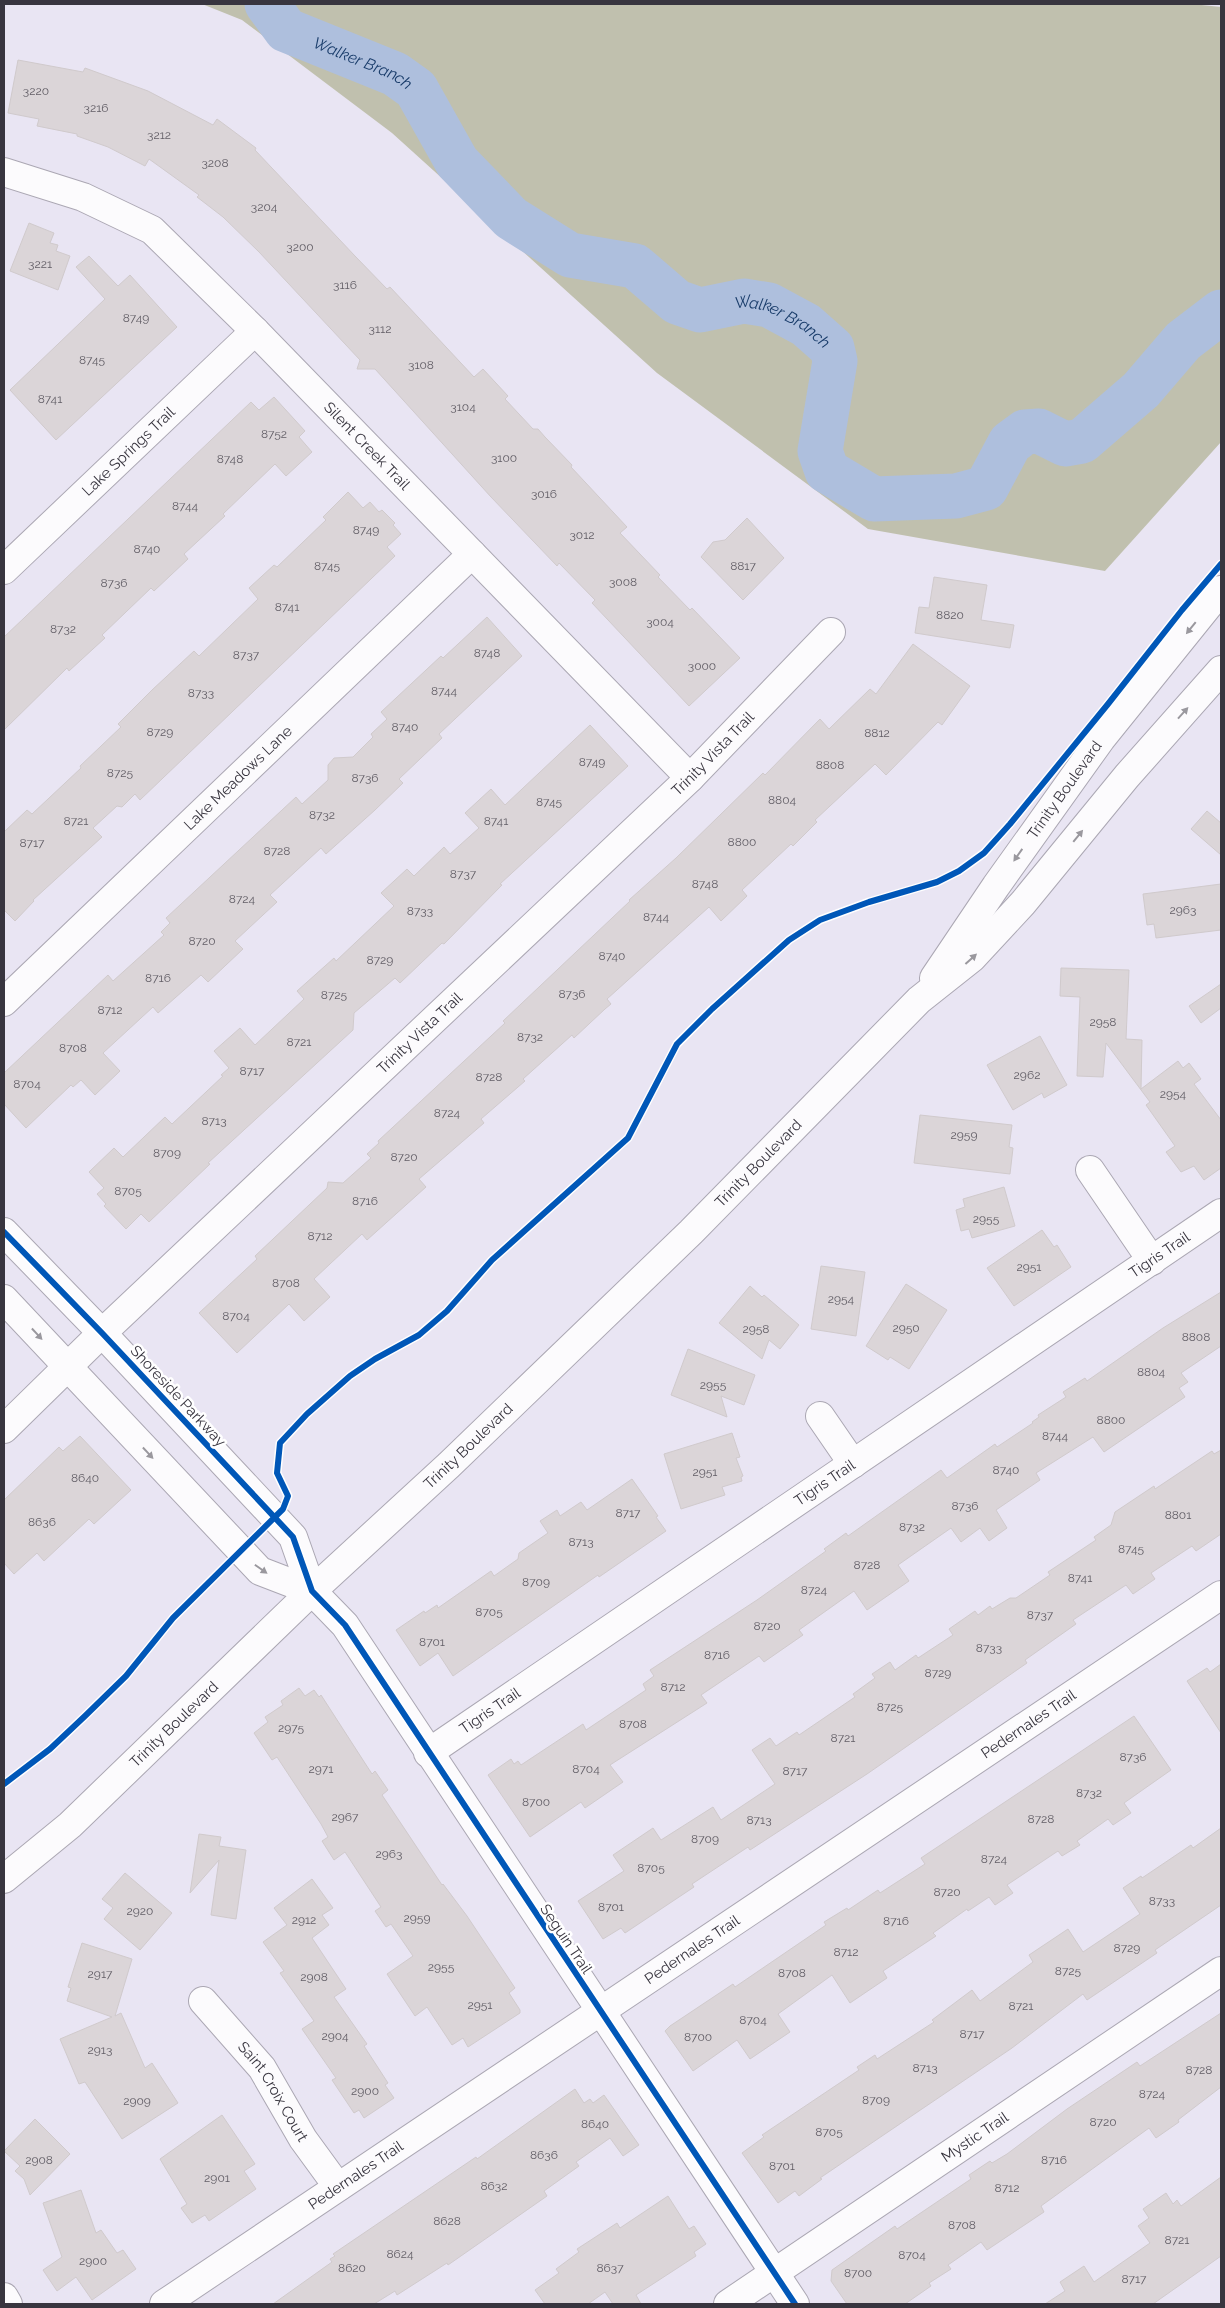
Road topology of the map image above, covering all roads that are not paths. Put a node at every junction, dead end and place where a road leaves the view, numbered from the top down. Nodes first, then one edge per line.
1 (4, 172) edge
2 (255, 331) junction
3 (472, 554) junction
4 (4, 570) edge
5 (1221, 590) edge
6 (831, 632) dead end
7 (1221, 670) edge
8 (690, 778) junction
9 (919, 1000) junction
10 (4, 1002) edge
11 (1090, 1170) dead end
12 (1221, 1213) edge
13 (4, 1232) edge
14 (1152, 1261) junction
15 (4, 1298) edge
16 (102, 1333) junction
17 (67, 1366) junction
18 (820, 1416) dead end
19 (4, 1429) edge
20 (853, 1464) junction
21 (312, 1591) junction
22 (1221, 1595) edge
23 (428, 1753) junction
24 (4, 1879) edge
25 (1221, 1971) edge
26 (203, 2001) dead end
27 (600, 2012) junction
28 (338, 2186) junction
29 (774, 2273) junction
30 (4, 2298) edge
31 (8, 2304) edge
32 (164, 2304) edge
33 (728, 2304) edge
34 (795, 2304) edge

1 - 2 street, Silent Creek Trail
2 - 3 street, Silent Creek Trail
2 - 4 street, Lake Springs Trail
3 - 8 street, Silent Creek Trail
3 - 10 street, Lake Meadows Lane
5 -> 9 street, Trinity Boulevard
6 - 8 street, Trinity Vista Trail
9 -> 7 street, Trinity Boulevard
8 - 16 street, Trinity Vista Trail
9 - 21 street, Trinity Boulevard
11 - 14 street
12 - 14 street, Tigris Trail
13 - 16 street, Shoreside Parkway
14 - 20 street, Tigris Trail
15 -> 17 street
16 - 17 street, Trinity Vista Trail
16 - 21 street, Shoreside Parkway
17 - 19 street, Trinity Vista Trail
17 -> 21 street
18 - 20 street
20 - 23 street, Tigris Trail
21 - 23 street, Seguin Trail
21 - 24 street, Trinity Boulevard
22 - 27 street, Pedernales Trail
23 - 27 street, Seguin Trail
25 - 29 street, Mystic Trail
26 - 28 street, Saint Croix Court
27 - 28 street, Pedernales Trail
27 - 29 street, Seguin Trail
28 - 32 street, Pedernales Trail
29 - 33 street, Mystic Trail
29 - 34 street, Seguin Trail
30 - 31 street

